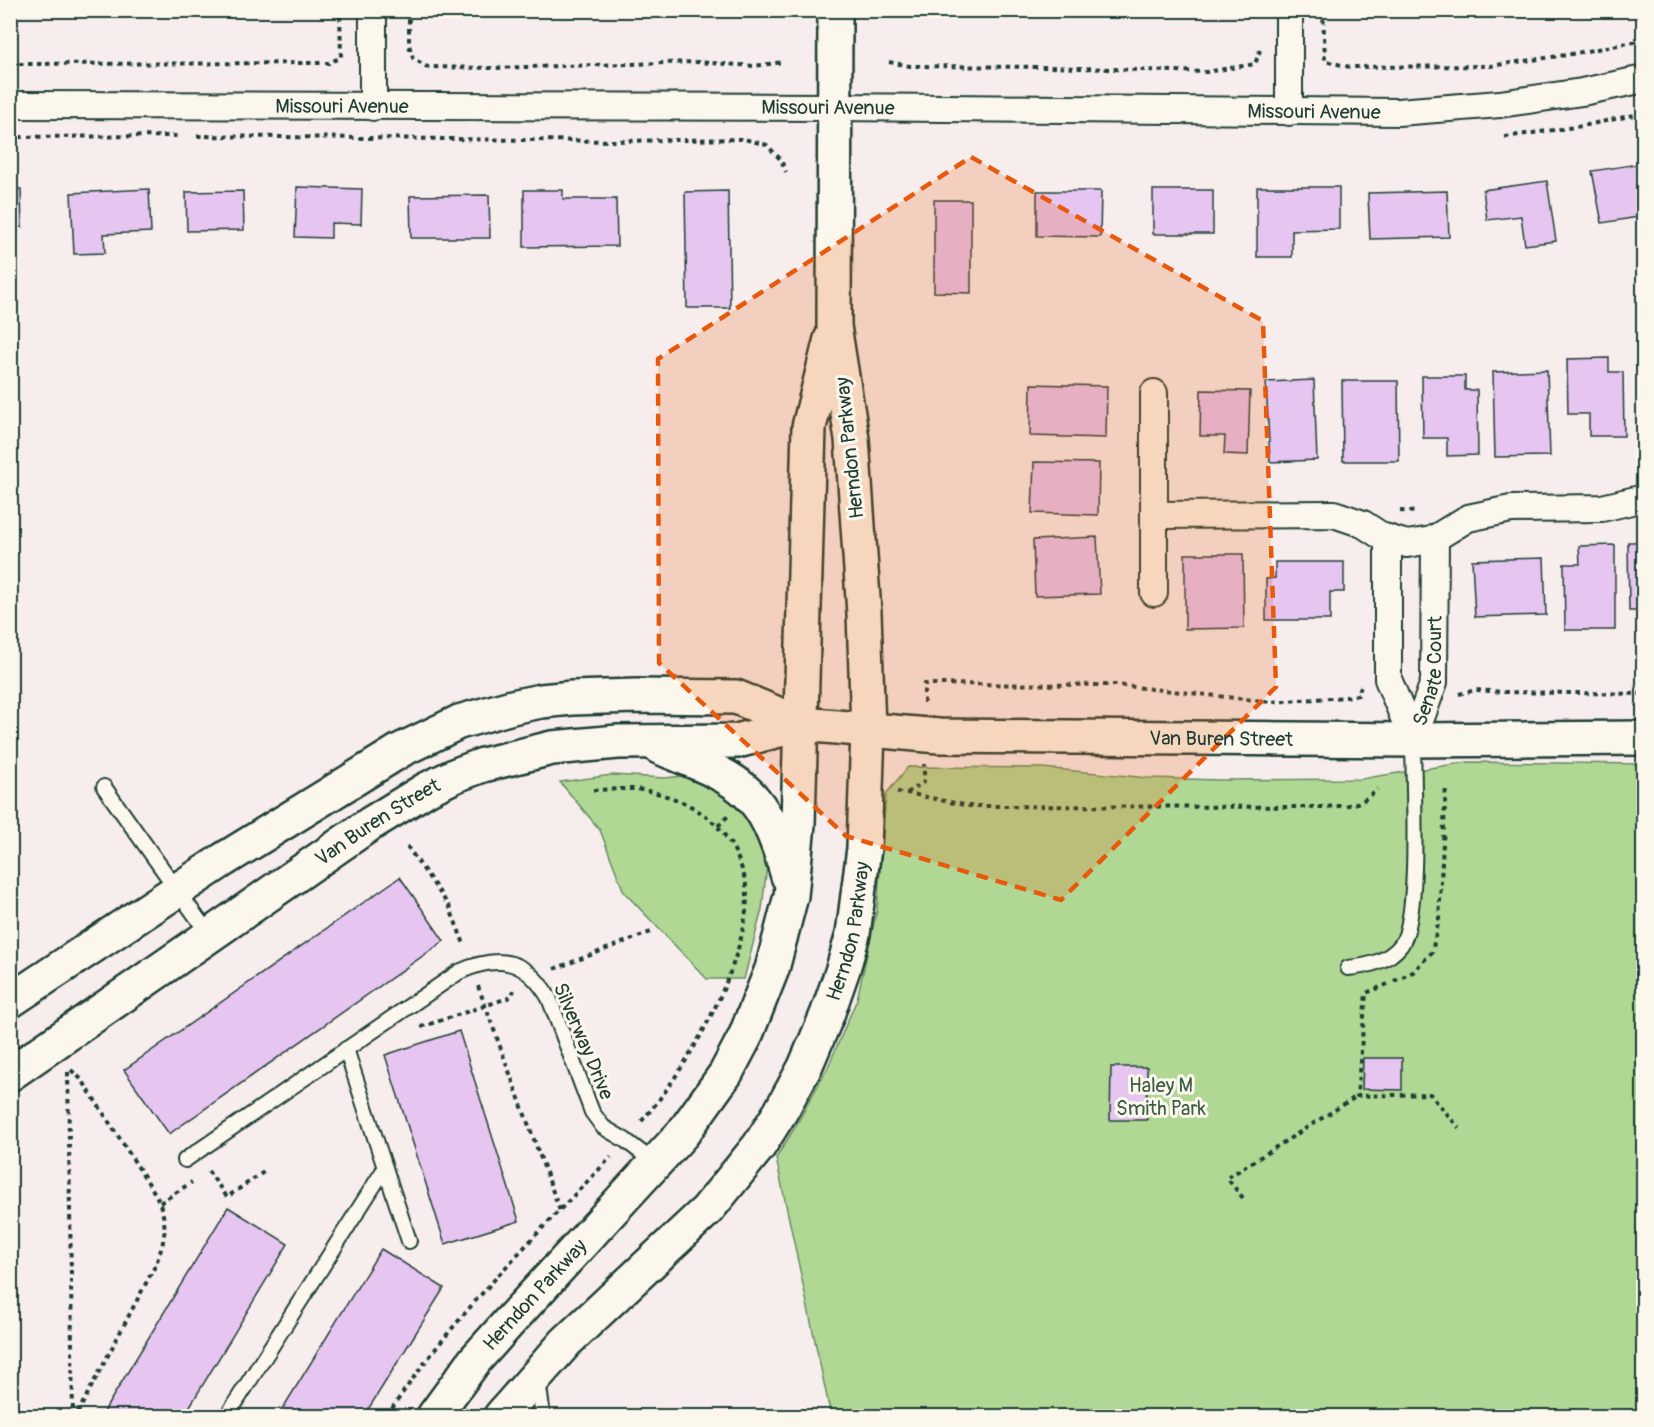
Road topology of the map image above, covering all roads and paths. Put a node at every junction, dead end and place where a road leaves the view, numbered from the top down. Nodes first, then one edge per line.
1 (339, 10) edge
2 (373, 10) edge
3 (409, 10) edge
4 (835, 10) edge
5 (1289, 10) edge
6 (1323, 10) edge
7 (1644, 40) edge
8 (1262, 44) dead end
9 (783, 62) dead end
10 (889, 62) dead end
11 (10, 64) edge
12 (1644, 79) edge
13 (10, 105) edge
14 (372, 107) junction
15 (835, 107) junction
16 (1289, 112) junction
17 (1644, 113) edge
18 (10, 137) edge
19 (1504, 137) dead end
20 (786, 172) dead end
21 (834, 326) junction
22 (1154, 393) dead end
23 (1644, 498) edge
24 (1393, 510) dead end
25 (1418, 512) dead end
26 (1154, 516) junction
27 (1388, 538) junction
28 (1435, 538) junction
29 (1154, 593) dead end
30 (1364, 676) dead end
31 (924, 684) dead end
32 (1456, 687) dead end
33 (1644, 694) edge
34 (802, 724) junction
35 (868, 730) junction
36 (1644, 738) edge
37 (1413, 740) junction
38 (643, 741) junction
39 (924, 782) dead end
40 (1446, 786) dead end
41 (104, 787) dead end
42 (1377, 789) dead end
43 (593, 790) dead end
44 (407, 846) dead end
45 (792, 887) junction
46 (177, 891) junction
47 (651, 932) dead end
48 (210, 936) junction
49 (464, 944) dead end
50 (1348, 968) dead end
51 (550, 970) dead end
52 (478, 985) dead end
53 (516, 986) dead end
54 (10, 1000) edge
55 (486, 1006) junction
56 (417, 1028) dead end
57 (346, 1048) junction
58 (10, 1074) edge
59 (1357, 1096) junction
60 (639, 1124) dead end
61 (1459, 1128) dead end
62 (614, 1153) dead end
63 (190, 1157) joint
64 (657, 1164) junction
65 (385, 1168) junction
66 (208, 1171) junction
67 (265, 1172) dead end
68 (1243, 1198) dead end
69 (160, 1203) junction
70 (560, 1210) junction
71 (409, 1241) dead end
72 (537, 1374) junction
73 (75, 1416) edge
74 (227, 1416) edge
75 (387, 1416) edge
76 (434, 1416) edge
77 (501, 1416) edge
78 (543, 1416) edge

1 - 11 path
2 - 14 street
3 - 9 path
4 - 15 main road, Herndon Parkway
5 - 16 street
6 - 7 path
8 - 10 path
12 - 16 street, Missouri Avenue
13 - 14 street, Missouri Avenue
14 - 15 street, Missouri Avenue
15 - 16 street, Missouri Avenue
15 - 21 main road, Herndon Parkway
17 - 19 path
18 - 20 path
21 - 34 main road, Herndon Parkway
21 - 35 main road, Herndon Parkway
22 - 26 street
23 - 28 street
24 - 25 path
26 - 27 street
26 - 29 street
27 - 28 street
27 - 37 street, Senate Court
28 - 37 street, Senate Court
30 - 31 path
32 - 33 path
34 - 35 main road, Van Buren Street
34 - 38 main road, Van Buren Street
34 - 45 main road, Herndon Parkway
34 - 46 main road, Van Buren Street
35 - 37 main road, Van Buren Street
35 - 72 main road, Herndon Parkway
36 - 37 main road, Van Buren Street
37 - 50 lane
38 - 45 main road
38 - 48 main road, Van Buren Street
39 - 42 path
40 - 59 path
41 - 46 lane
43 - 60 path
44 - 49 path
45 - 64 main road, Herndon Parkway
46 - 48 lane
46 - 54 main road, Van Buren Street
47 - 51 path
48 - 58 main road, Van Buren Street
52 - 55 path
53 - 55 path
55 - 56 path
55 - 70 path
57 - 63 lane, Silverway Drive
57 - 64 lane, Silverway Drive
57 - 65 lane
59 - 61 path
59 - 68 path
62 - 70 path
63 - 66 path
64 - 76 main road, Herndon Parkway
65 - 71 lane
65 - 74 lane
66 - 67 path
66 - 69 path
69 - 73 path
69 - 73 path
70 - 75 path
72 - 77 main road, Herndon Parkway
72 - 78 lane

